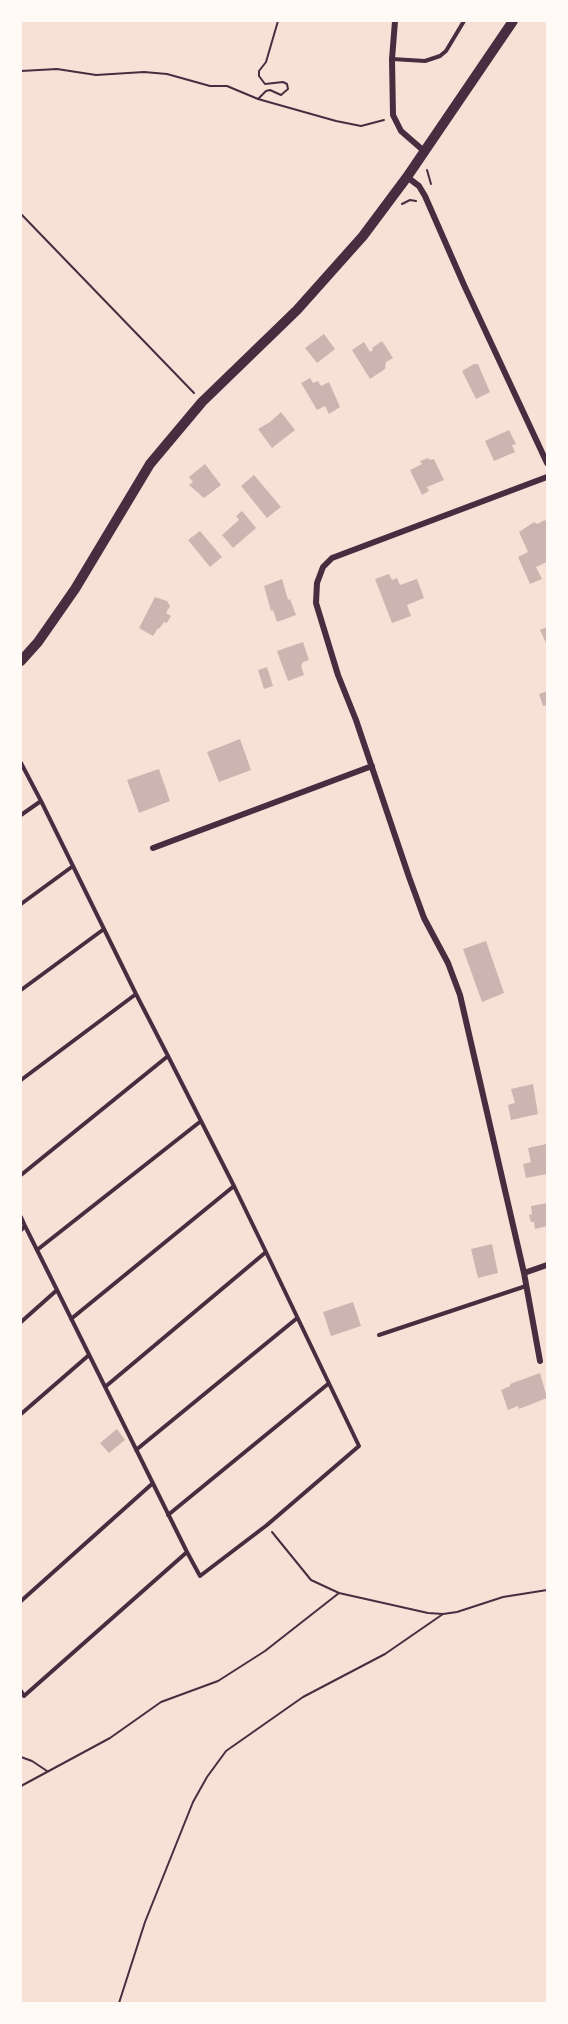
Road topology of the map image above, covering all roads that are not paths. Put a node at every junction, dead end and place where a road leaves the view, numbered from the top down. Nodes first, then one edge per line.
1 (395, 21) edge
2 (464, 21) edge
3 (513, 21) edge
4 (393, 59) junction
5 (424, 151) junction
6 (407, 177) junction
7 (547, 463) edge
8 (547, 477) edge
9 (21, 661) edge
10 (21, 763) edge
11 (372, 766) junction
12 (41, 801) junction
13 (21, 815) edge
14 (153, 848) dead end
15 (73, 866) junction
16 (21, 904) edge
17 (104, 929) junction
18 (21, 990) edge
19 (136, 994) junction
20 (168, 1056) junction
21 (21, 1080) edge
22 (201, 1121) junction
23 (21, 1175) edge
24 (234, 1186) junction
25 (21, 1217) edge
26 (26, 1226) junction
27 (21, 1230) edge
28 (37, 1250) junction
29 (266, 1252) junction
30 (547, 1265) edge
31 (524, 1273) junction
32 (527, 1286) junction
33 (57, 1290) junction
34 (296, 1318) junction
35 (71, 1319) junction
36 (21, 1322) edge
37 (379, 1335) dead end
38 (89, 1355) junction
39 (540, 1361) dead end
40 (328, 1384) junction
41 (105, 1387) junction
42 (21, 1414) edge
43 (136, 1450) junction
44 (153, 1483) junction
45 (168, 1515) junction
46 (187, 1552) junction
47 (21, 1601) edge
48 (21, 1690) edge

1 - 4 street
2 - 4 lane
3 - 5 street
4 - 5 street
5 - 6 street
6 - 7 street
6 - 9 street
8 - 11 street
10 - 12 lane
11 - 14 street
11 - 31 street
12 - 13 lane
12 - 15 lane
15 - 16 lane
15 - 17 lane
17 - 18 lane
17 - 19 lane
19 - 20 lane
19 - 21 lane
20 - 22 lane
20 - 23 lane
22 - 24 lane
22 - 28 lane
24 - 29 lane
24 - 35 lane
25 - 26 lane
26 - 27 lane
26 - 28 lane
28 - 33 lane
29 - 34 lane
29 - 41 lane
30 - 31 street
31 - 32 street
32 - 37 lane
32 - 39 street
33 - 35 lane
33 - 36 lane
34 - 40 lane
34 - 43 lane
35 - 38 lane
38 - 41 lane
38 - 42 lane
40 - 45 lane
40 - 46 lane
41 - 43 lane
43 - 44 lane
44 - 45 lane
44 - 47 lane
45 - 46 lane
46 - 48 lane

